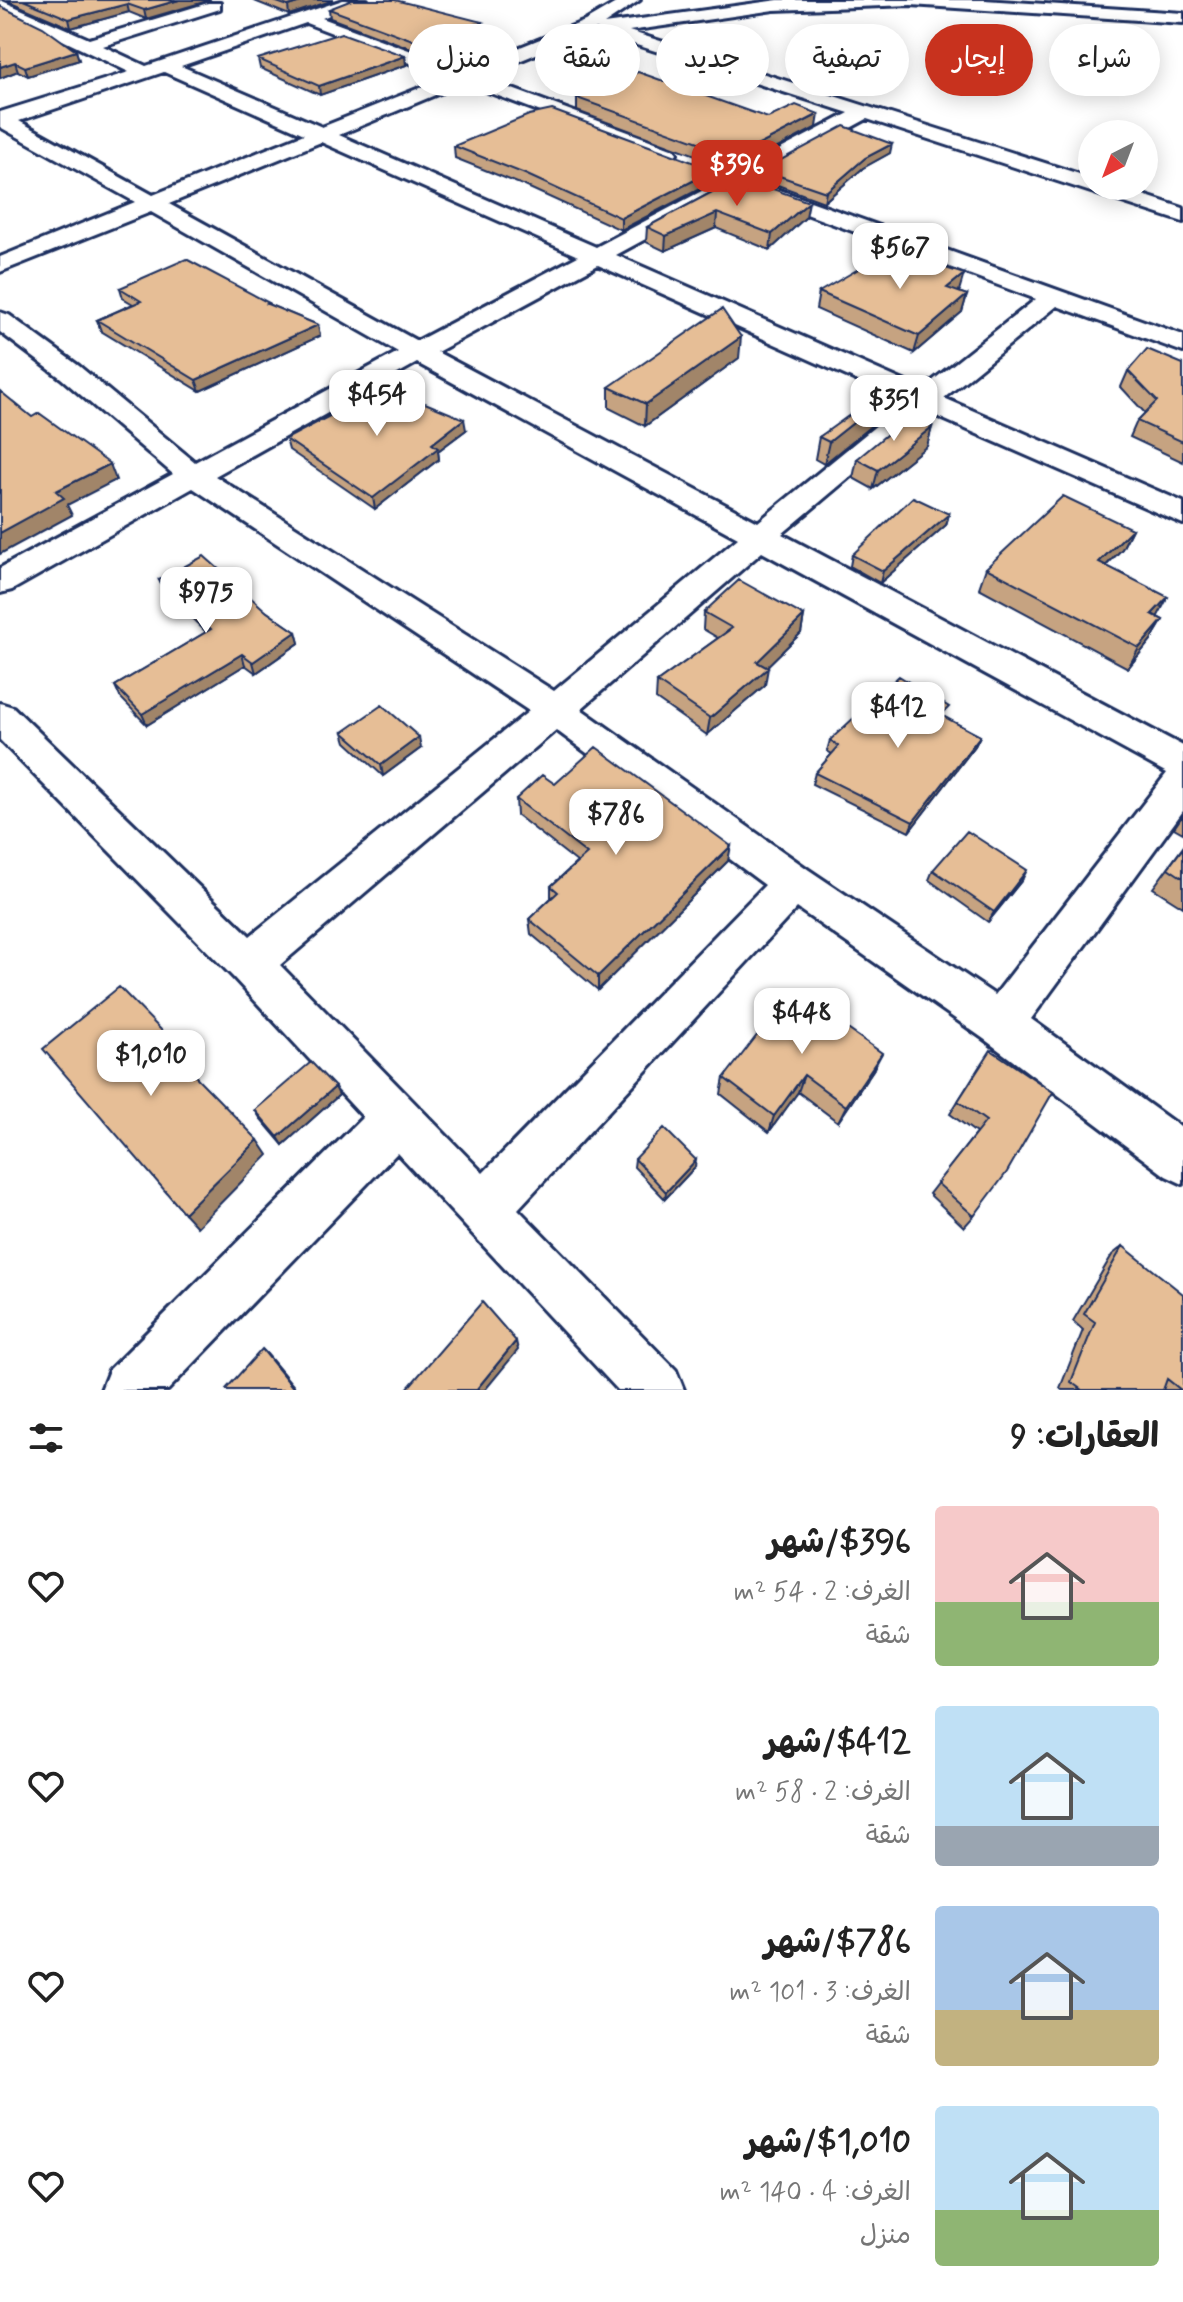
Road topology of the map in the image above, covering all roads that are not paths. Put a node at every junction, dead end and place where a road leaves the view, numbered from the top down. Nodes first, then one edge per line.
1 (359, 0) edge
2 (632, 0) edge
3 (0, 4) edge
4 (213, 5) edge
5 (1183, 18) edge
6 (309, 19) junction
7 (251, 20) dead end
8 (602, 24) edge
9 (622, 24) edge
10 (275, 30) junction
11 (640, 40) edge
12 (88, 45) junction
13 (408, 55) edge
14 (156, 69) junction
15 (415, 96) edge
16 (516, 96) edge
17 (866, 112) junction
18 (1, 119) edge
19 (319, 135) junction
20 (680, 159) edge
21 (709, 170) edge
22 (737, 181) junction
23 (1078, 181) edge
24 (1137, 200) edge
25 (152, 204) junction
26 (1183, 215) edge
27 (598, 258) junction
28 (0, 265) edge
29 (1055, 296) junction
30 (0, 320) edge
31 (1183, 344) edge
32 (417, 352) junction
33 (923, 399) junction
34 (193, 475) junction
35 (1183, 514) edge
36 (758, 536) junction
37 (0, 582) edge
38 (555, 710) junction
39 (0, 717) edge
40 (1183, 764) edge
41 (1183, 781) edge
42 (794, 883) junction
43 (249, 964) junction
44 (1000, 1024) junction
45 (397, 1118) junction
46 (1183, 1159) edge
47 (483, 1209) junction
48 (129, 1390) edge
49 (656, 1390) edge

1 - 6 street
2 - 8 street
3 - 12 street
4 - 12 street
5 - 9 street
6 - 10 street
6 - 13 street
7 - 10 street
10 - 14 street
11 - 17 street
12 - 14 street
14 - 18 street
14 - 19 street
15 - 19 street
16 - 20 street
17 - 22 street
17 - 23 street
18 - 25 street
19 - 25 street
19 - 27 street
21 - 22 street
22 - 27 street
22 - 29 street
24 - 26 street
25 - 28 street
25 - 32 street
27 - 32 street
27 - 33 street
29 - 31 street
29 - 33 street
30 - 34 street
32 - 34 street
32 - 36 street
33 - 35 street
33 - 36 street
34 - 37 street
34 - 38 street
36 - 38 street
36 - 40 street
38 - 42 street
38 - 43 street
39 - 43 street
41 - 44 street
42 - 44 street
42 - 47 street
43 - 45 street
44 - 46 street
45 - 47 street
45 - 48 street
47 - 49 street

